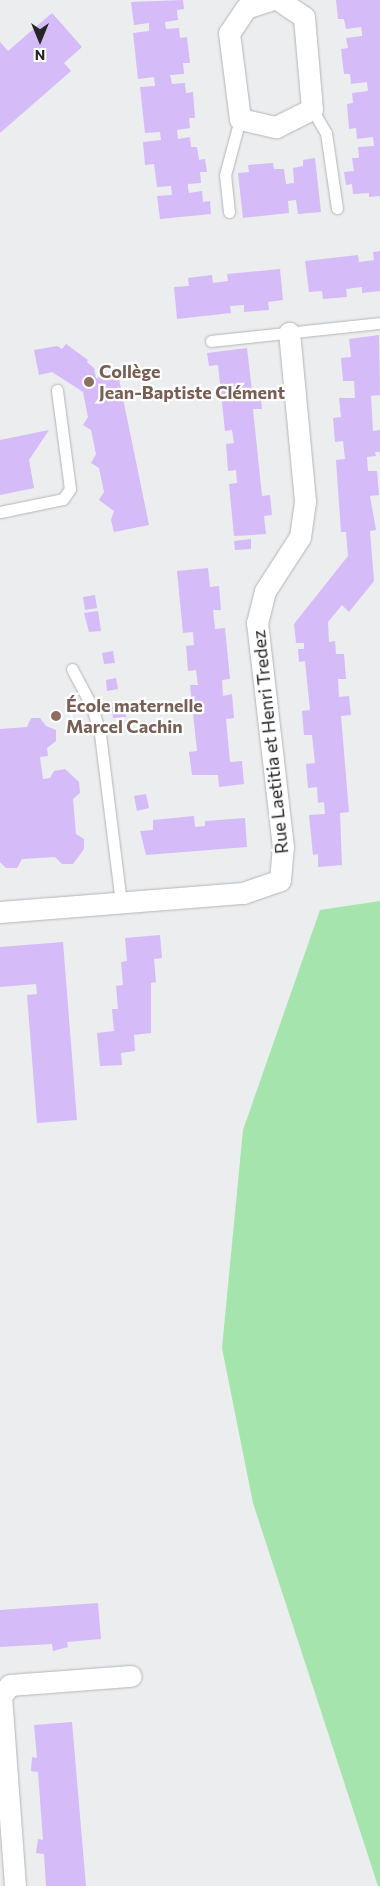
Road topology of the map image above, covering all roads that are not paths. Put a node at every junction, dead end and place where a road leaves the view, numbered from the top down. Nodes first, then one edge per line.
1 (270, 0) edge
2 (279, 0) edge
3 (312, 109) junction
4 (240, 119) junction
5 (337, 208) dead end
6 (229, 212) dead end
7 (380, 323) edge
8 (289, 333) junction
9 (211, 341) dead end
10 (57, 390) dead end
11 (0, 512) edge
12 (72, 669) dead end
13 (121, 903) junction
14 (0, 912) edge
15 (132, 1676) dead end
16 (15, 1886) edge

1 - 4 street
2 - 3 street
3 - 4 street
3 - 5 lane
4 - 6 lane
7 - 8 lane
8 - 9 lane
8 - 13 street, Rue Laetitia et Henri Tredez
10 - 11 lane
12 - 13 lane
13 - 14 street, Rue Laetitia et Henri Tredez
15 - 16 street

